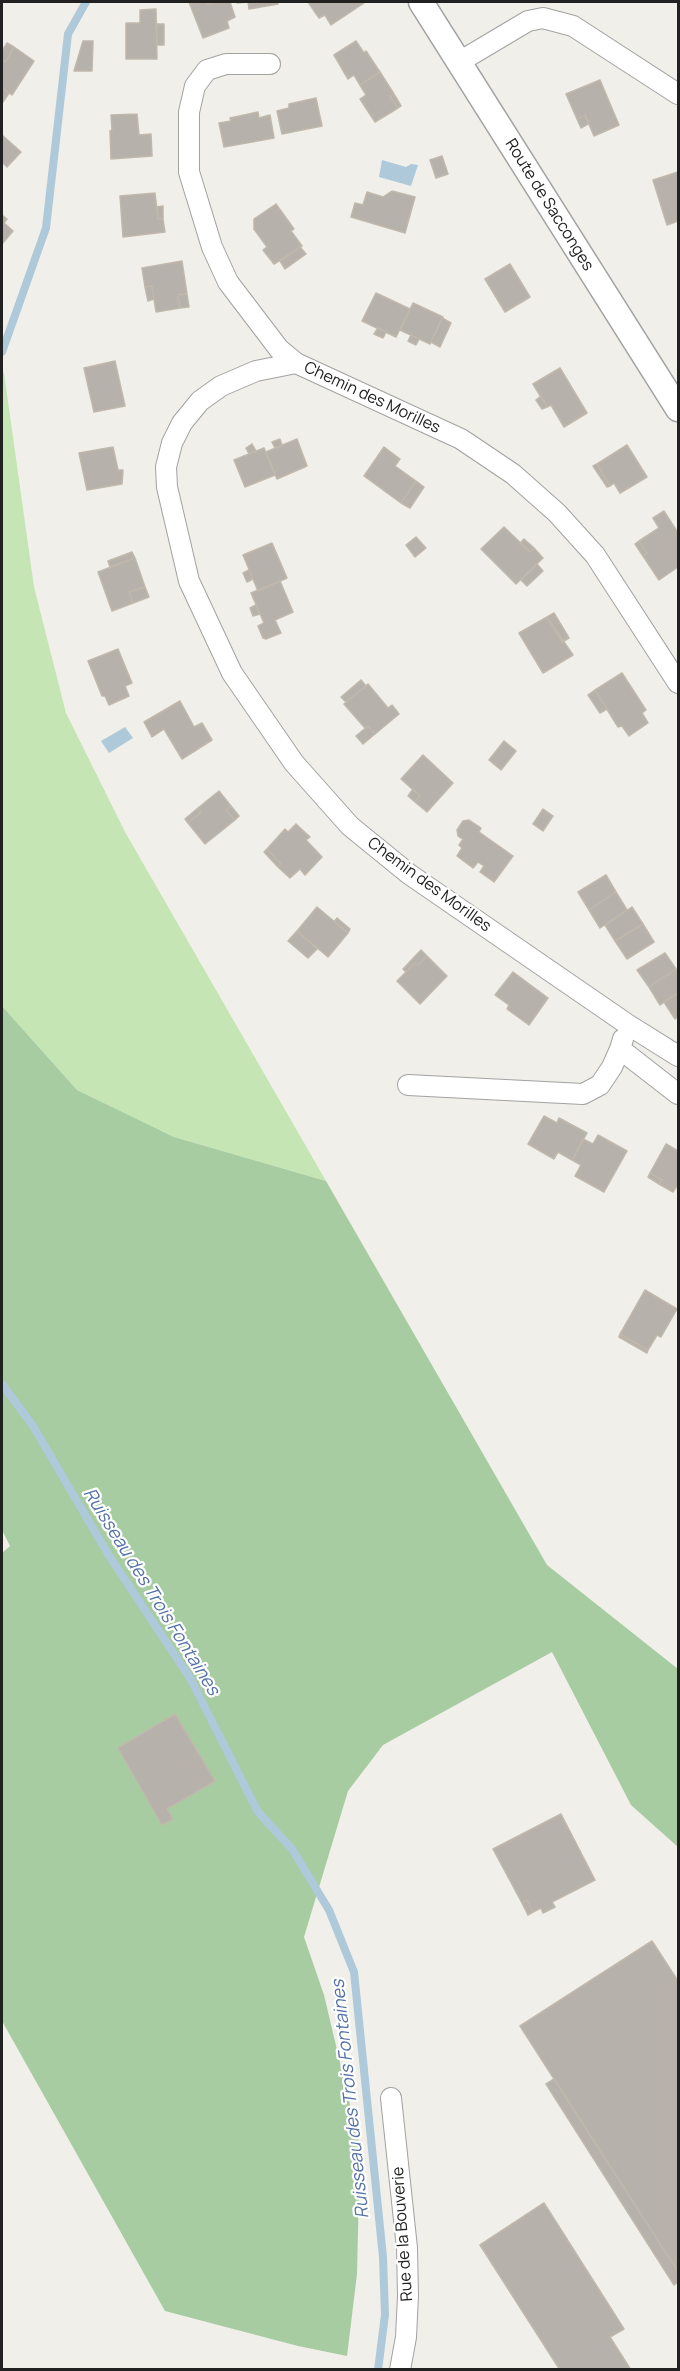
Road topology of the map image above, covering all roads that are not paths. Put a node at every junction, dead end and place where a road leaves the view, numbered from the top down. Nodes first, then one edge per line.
1 (421, 2) edge
2 (459, 62) junction
3 (270, 64) dead end
4 (678, 94) edge
5 (296, 363) junction
6 (678, 409) edge
7 (678, 683) edge
8 (627, 1024) junction
9 (620, 1049) junction
10 (678, 1056) edge
11 (408, 1085) dead end
12 (678, 1094) edge
13 (391, 2098) dead end
14 (400, 2370) edge

1 - 2 street, Route de Sacconges
2 - 4 street
2 - 6 street, Route de Sacconges
3 - 5 street
5 - 7 street, Chemin des Morilles
5 - 8 street, Chemin des Morilles
8 - 9 street
8 - 10 street, Chemin des Morilles
9 - 11 street
9 - 12 street
13 - 14 street, Rue de la Bouverie

